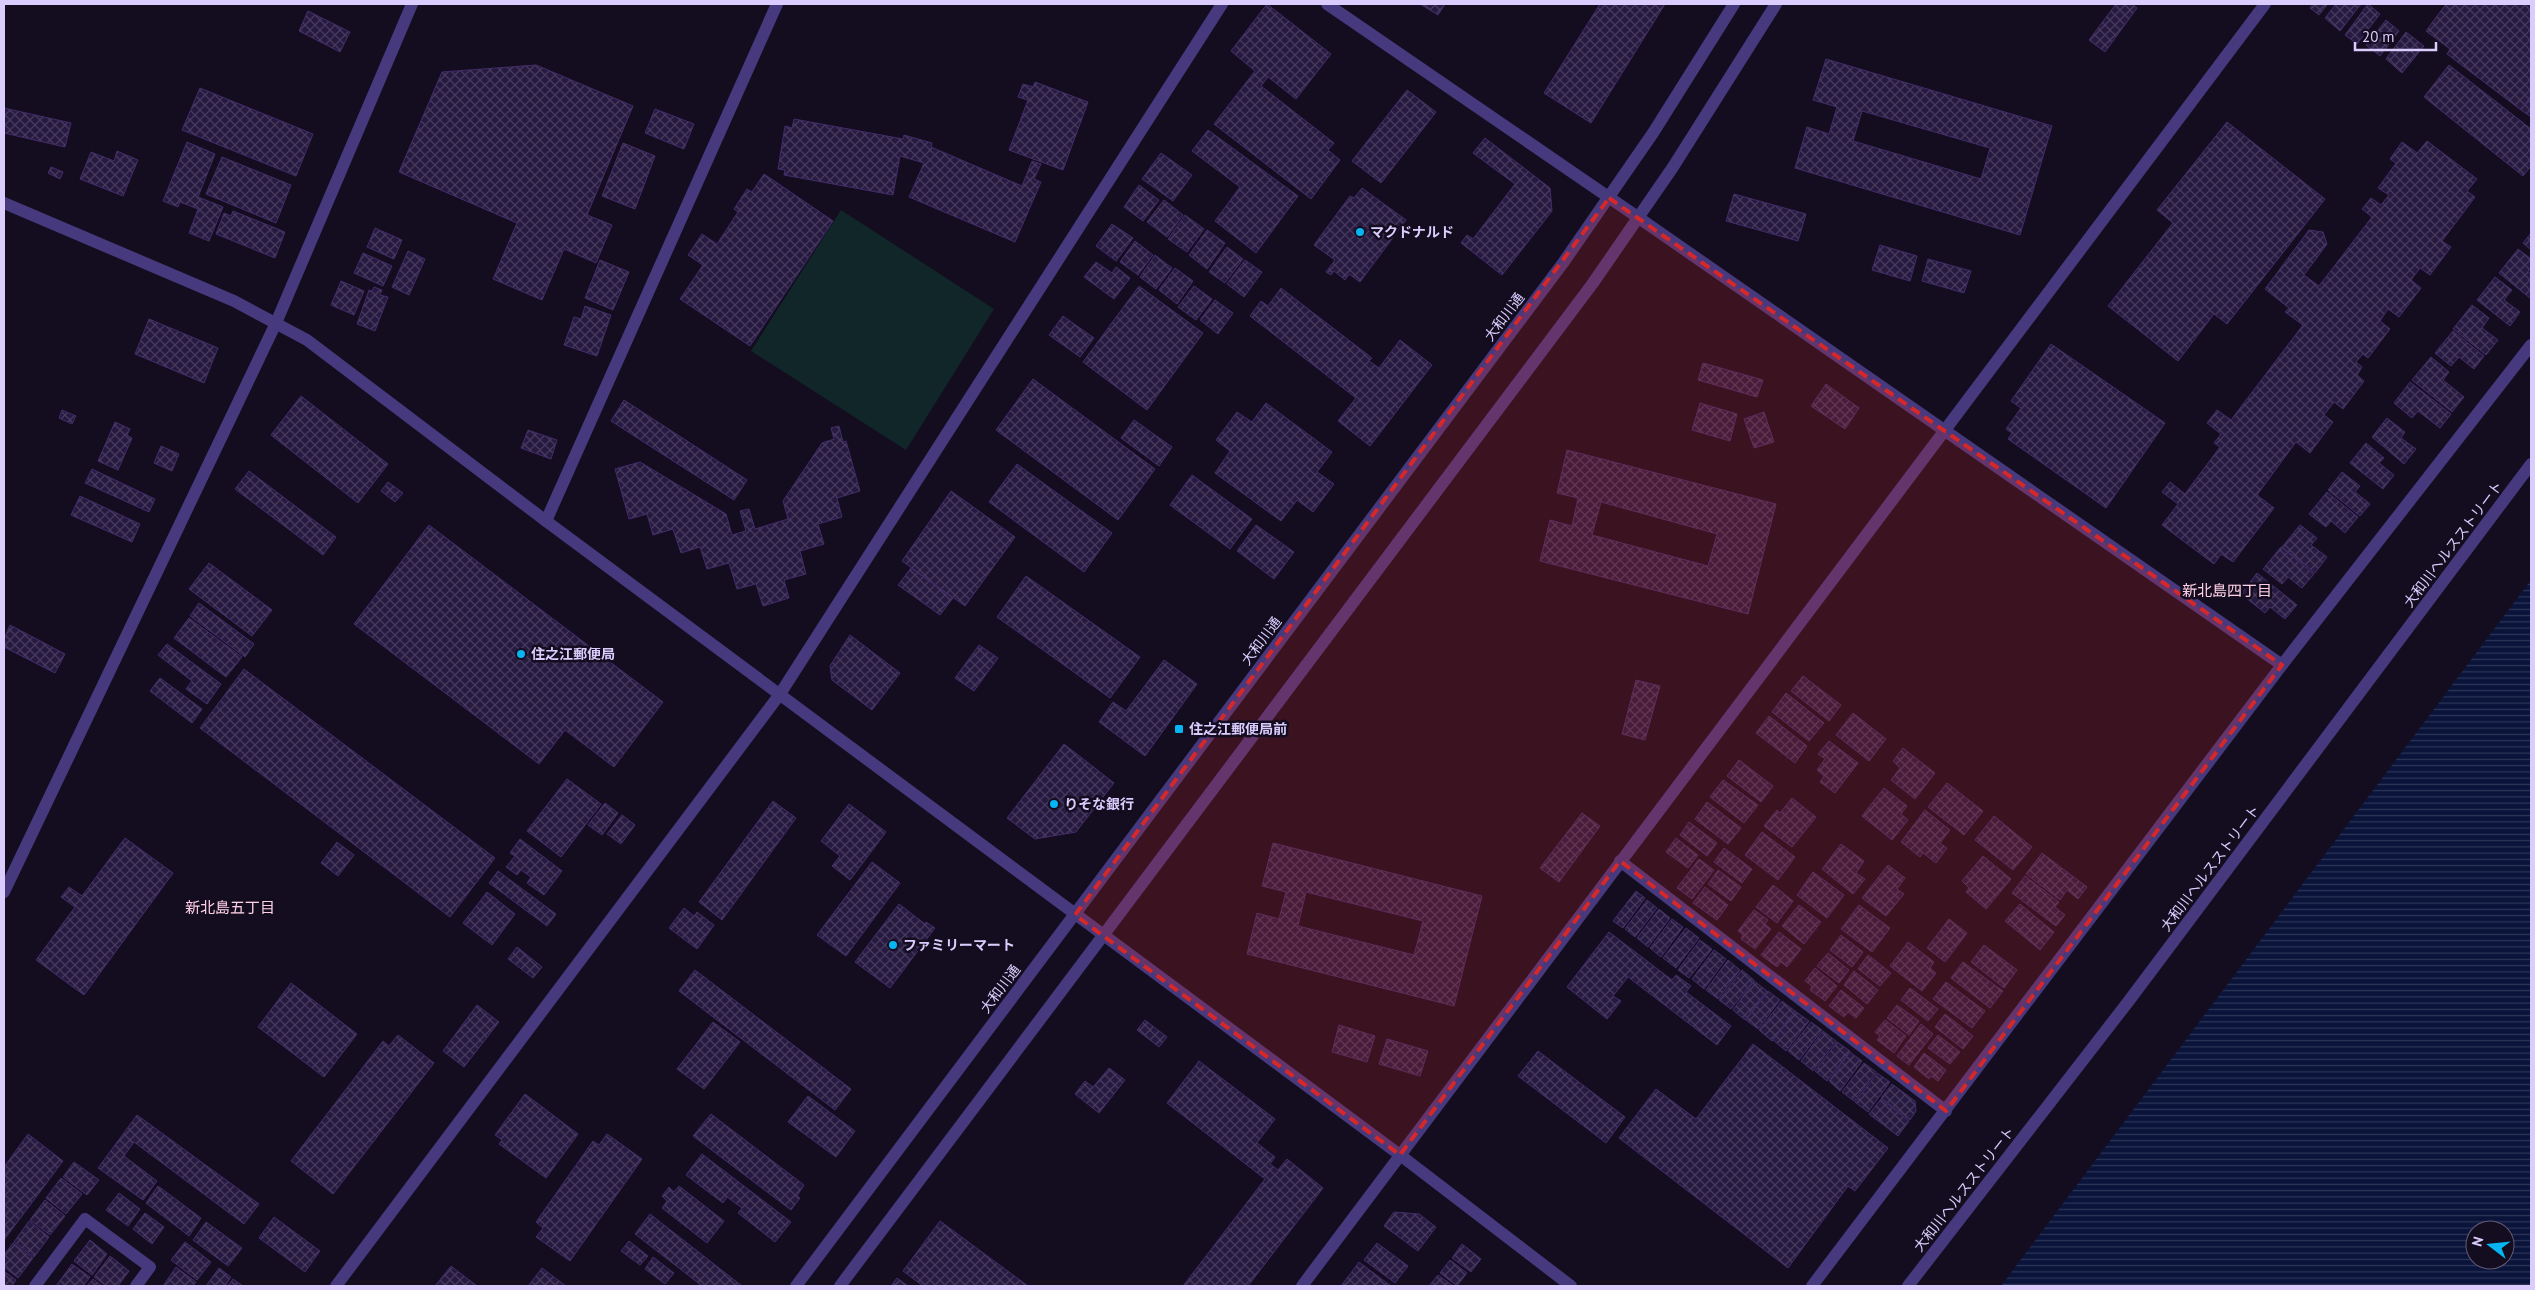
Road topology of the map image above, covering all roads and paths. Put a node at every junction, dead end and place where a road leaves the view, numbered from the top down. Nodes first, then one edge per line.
1 (412, 4) edge
2 (777, 4) edge
3 (1222, 4) edge
4 (1327, 4) edge
5 (1734, 4) edge
6 (1776, 4) edge
7 (2265, 4) edge
8 (1609, 198) junction
9 (4, 203) edge
10 (1639, 218) junction
11 (276, 323) junction
12 (2531, 345) edge
13 (1945, 430) junction
14 (2531, 464) edge
15 (546, 521) junction
16 (2282, 665) junction
17 (780, 694) junction
18 (1620, 861) junction
19 (4, 892) edge
20 (1076, 915) junction
21 (1103, 935) junction
22 (1946, 1111) junction
23 (1400, 1155) junction
24 (34, 1286) edge
25 (136, 1286) edge
26 (336, 1286) edge
27 (796, 1286) edge
28 (840, 1286) edge
29 (1302, 1286) edge
30 (1571, 1286) edge
31 (1812, 1286) edge
32 (1908, 1286) edge

1 - 11 street
2 - 15 street
3 - 17 street
4 - 8 street
5 - 8 street, 大和川通
6 - 10 street
7 - 13 street
8 - 10 street
8 - 20 street, 大和川通
9 - 11 street
10 - 13 street
10 - 21 street
11 - 15 street
11 - 19 street
12 - 16 street
13 - 16 street
13 - 18 street
14 - 32 street, 大和川ヘルスストリート
15 - 17 street
16 - 22 street
17 - 20 street
17 - 26 street
18 - 22 street
18 - 23 street
20 - 21 street
20 - 27 street, 大和川通
21 - 23 street
21 - 28 street
22 - 31 street
23 - 29 street
23 - 30 street
24 - 25 street

